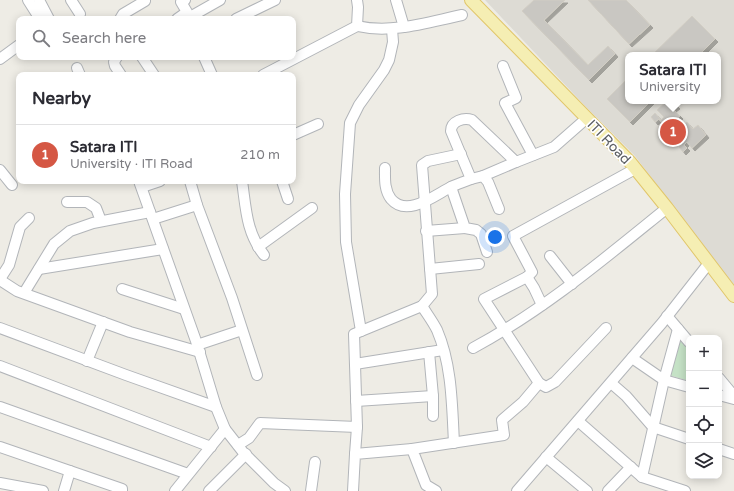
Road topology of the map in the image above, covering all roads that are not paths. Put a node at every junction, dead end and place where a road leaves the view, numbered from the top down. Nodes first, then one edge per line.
1 (28, 0) edge
2 (39, 0) edge
3 (71, 0) edge
4 (220, 0) edge
5 (275, 0) edge
6 (357, 0) edge
7 (396, 0) edge
8 (471, 0) edge
9 (145, 1) dead end
10 (182, 1) edge
11 (80, 14) dead end
12 (462, 15) dead end
13 (38, 16) edge
14 (47, 16) edge
15 (122, 16) edge
16 (190, 16) edge
17 (242, 16) edge
18 (357, 26) junction
19 (404, 27) junction
20 (392, 29) junction
21 (16, 47) edge
22 (16, 55) edge
23 (296, 58) edge
24 (0, 59) edge
25 (115, 60) edge
26 (144, 60) edge
27 (205, 60) edge
28 (292, 60) edge
29 (0, 66) edge
30 (503, 66) dead end
31 (119, 72) edge
32 (152, 72) edge
33 (211, 72) edge
34 (269, 72) edge
35 (587, 118) junction
36 (318, 124) dead end
37 (296, 134) edge
38 (461, 154) junction
39 (533, 155) junction
40 (516, 162) junction
41 (385, 168) dead end
42 (635, 169) junction
43 (0, 170) edge
44 (483, 176) junction
45 (471, 179) junction
46 (140, 184) edge
47 (191, 184) edge
48 (242, 184) edge
49 (283, 184) edge
50 (12, 186) dead end
51 (451, 187) junction
52 (288, 199) dead end
53 (424, 201) junction
54 (67, 202) dead end
55 (197, 204) junction
56 (312, 208) dead end
57 (500, 208) dead end
58 (667, 208) junction
59 (151, 216) junction
60 (29, 218) dead end
61 (101, 221) junction
62 (465, 228) junction
63 (426, 231) junction
64 (163, 249) junction
65 (486, 252) dead end
66 (550, 256) dead end
67 (709, 263) junction
68 (479, 264) dead end
69 (39, 269) junction
70 (430, 270) junction
71 (526, 277) junction
72 (0, 280) edge
73 (572, 284) junction
74 (122, 289) dead end
75 (24, 293) junction
76 (734, 296) edge
77 (542, 305) junction
78 (422, 306) junction
79 (184, 309) junction
80 (667, 316) junction
81 (103, 322) junction
82 (0, 328) edge
83 (606, 328) dead end
84 (678, 329) junction
85 (242, 330) junction
86 (361, 331) junction
87 (505, 331) junction
88 (686, 338) edge
89 (474, 348) dead end
90 (198, 349) junction
91 (443, 350) junction
92 (429, 352) junction
93 (632, 358) junction
94 (87, 360) junction
95 (355, 364) junction
96 (0, 366) edge
97 (257, 375) dead end
98 (664, 380) junction
99 (722, 382) edge
100 (611, 383) junction
101 (539, 384) junction
102 (686, 386) edge
103 (722, 395) edge
104 (433, 396) junction
105 (734, 397) edge
106 (356, 401) junction
107 (0, 407) edge
108 (216, 407) junction
109 (433, 416) dead end
110 (578, 421) junction
111 (357, 426) junction
112 (653, 427) junction
113 (225, 429) junction
114 (686, 438) edge
115 (454, 443) junction
116 (238, 445) junction
117 (0, 447) edge
118 (211, 447) junction
119 (412, 449) junction
120 (722, 450) edge
121 (246, 454) junction
122 (355, 454) junction
123 (734, 454) edge
124 (546, 457) junction
125 (315, 462) dead end
126 (631, 467) junction
127 (70, 471) junction
128 (188, 474) junction
129 (642, 477) junction
130 (0, 483) edge
131 (24, 489) edge
132 (281, 490) edge
133 (43, 491) edge
134 (64, 491) edge
135 (122, 491) edge
136 (174, 491) edge
137 (209, 491) edge
138 (312, 491) edge
139 (353, 491) edge
140 (436, 491) edge
141 (517, 491) edge
142 (587, 491) edge
143 (608, 491) edge
144 (685, 491) edge

1 - 13 street
2 - 14 street
3 - 11 street
4 - 16 street
5 - 17 street
6 - 18 street
7 - 19 street
8 - 35 main road, ITI Road
9 - 15 street
10 - 16 street
12 - 19 street
18 - 20 street
18 - 23 street
19 - 20 street
20 - 86 street
21 - 24 street
22 - 29 street
25 - 31 street
26 - 32 street
27 - 33 street
28 - 34 street
30 - 39 street
35 - 39 street
35 - 42 main road, ITI Road
36 - 37 street
38 - 40 street
38 - 45 street
38 - 53 street
39 - 40 street
40 - 44 street
41 - 53 street
42 - 58 main road, ITI Road
42 - 71 street
43 - 50 street
44 - 45 street
44 - 57 street
45 - 51 street
46 - 59 street
47 - 55 street
48 - 56 street
49 - 52 street
51 - 53 street
51 - 62 street
53 - 63 street
54 - 61 street
55 - 59 street
55 - 85 street
58 - 67 main road, ITI Road
58 - 73 street
59 - 61 street
59 - 64 street
60 - 72 street
61 - 69 street
62 - 63 street
62 - 65 street
63 - 70 street
64 - 69 street
64 - 79 street
66 - 73 street
67 - 76 main road, ITI Road
67 - 80 street
68 - 70 street
69 - 75 street
70 - 78 street
71 - 77 street
71 - 87 street
72 - 75 street
73 - 77 street
74 - 79 street
75 - 81 street
77 - 87 street
78 - 86 street
78 - 91 street
79 - 90 street
80 - 84 street
80 - 93 street
81 - 90 street
81 - 94 street
82 - 94 street
83 - 101 street
84 - 88 street
84 - 98 street
85 - 90 street
85 - 97 street
86 - 95 street
87 - 89 street
87 - 101 street
90 - 108 street
91 - 92 street
91 - 115 street
92 - 95 street
92 - 104 street
93 - 98 street
93 - 100 street
94 - 108 street
95 - 106 street
96 - 118 street
98 - 102 street
98 - 112 street
99 - 105 street
100 - 110 street
100 - 112 street
101 - 115 street
103 - 105 street
104 - 106 street
104 - 109 street
106 - 111 street
107 - 128 street
108 - 113 street
110 - 124 street
110 - 126 street
111 - 116 street
111 - 122 street
112 - 114 street
112 - 129 street
113 - 116 street
113 - 118 street
115 - 119 street
116 - 121 street
117 - 127 street
118 - 128 street
119 - 122 street
119 - 140 street
120 - 123 street
121 - 132 street
121 - 137 street
122 - 139 street
124 - 141 street
124 - 142 street
125 - 138 street
126 - 129 street
126 - 143 street
127 - 134 street
127 - 135 street
128 - 136 street
129 - 144 street
130 - 131 street
131 - 133 street

